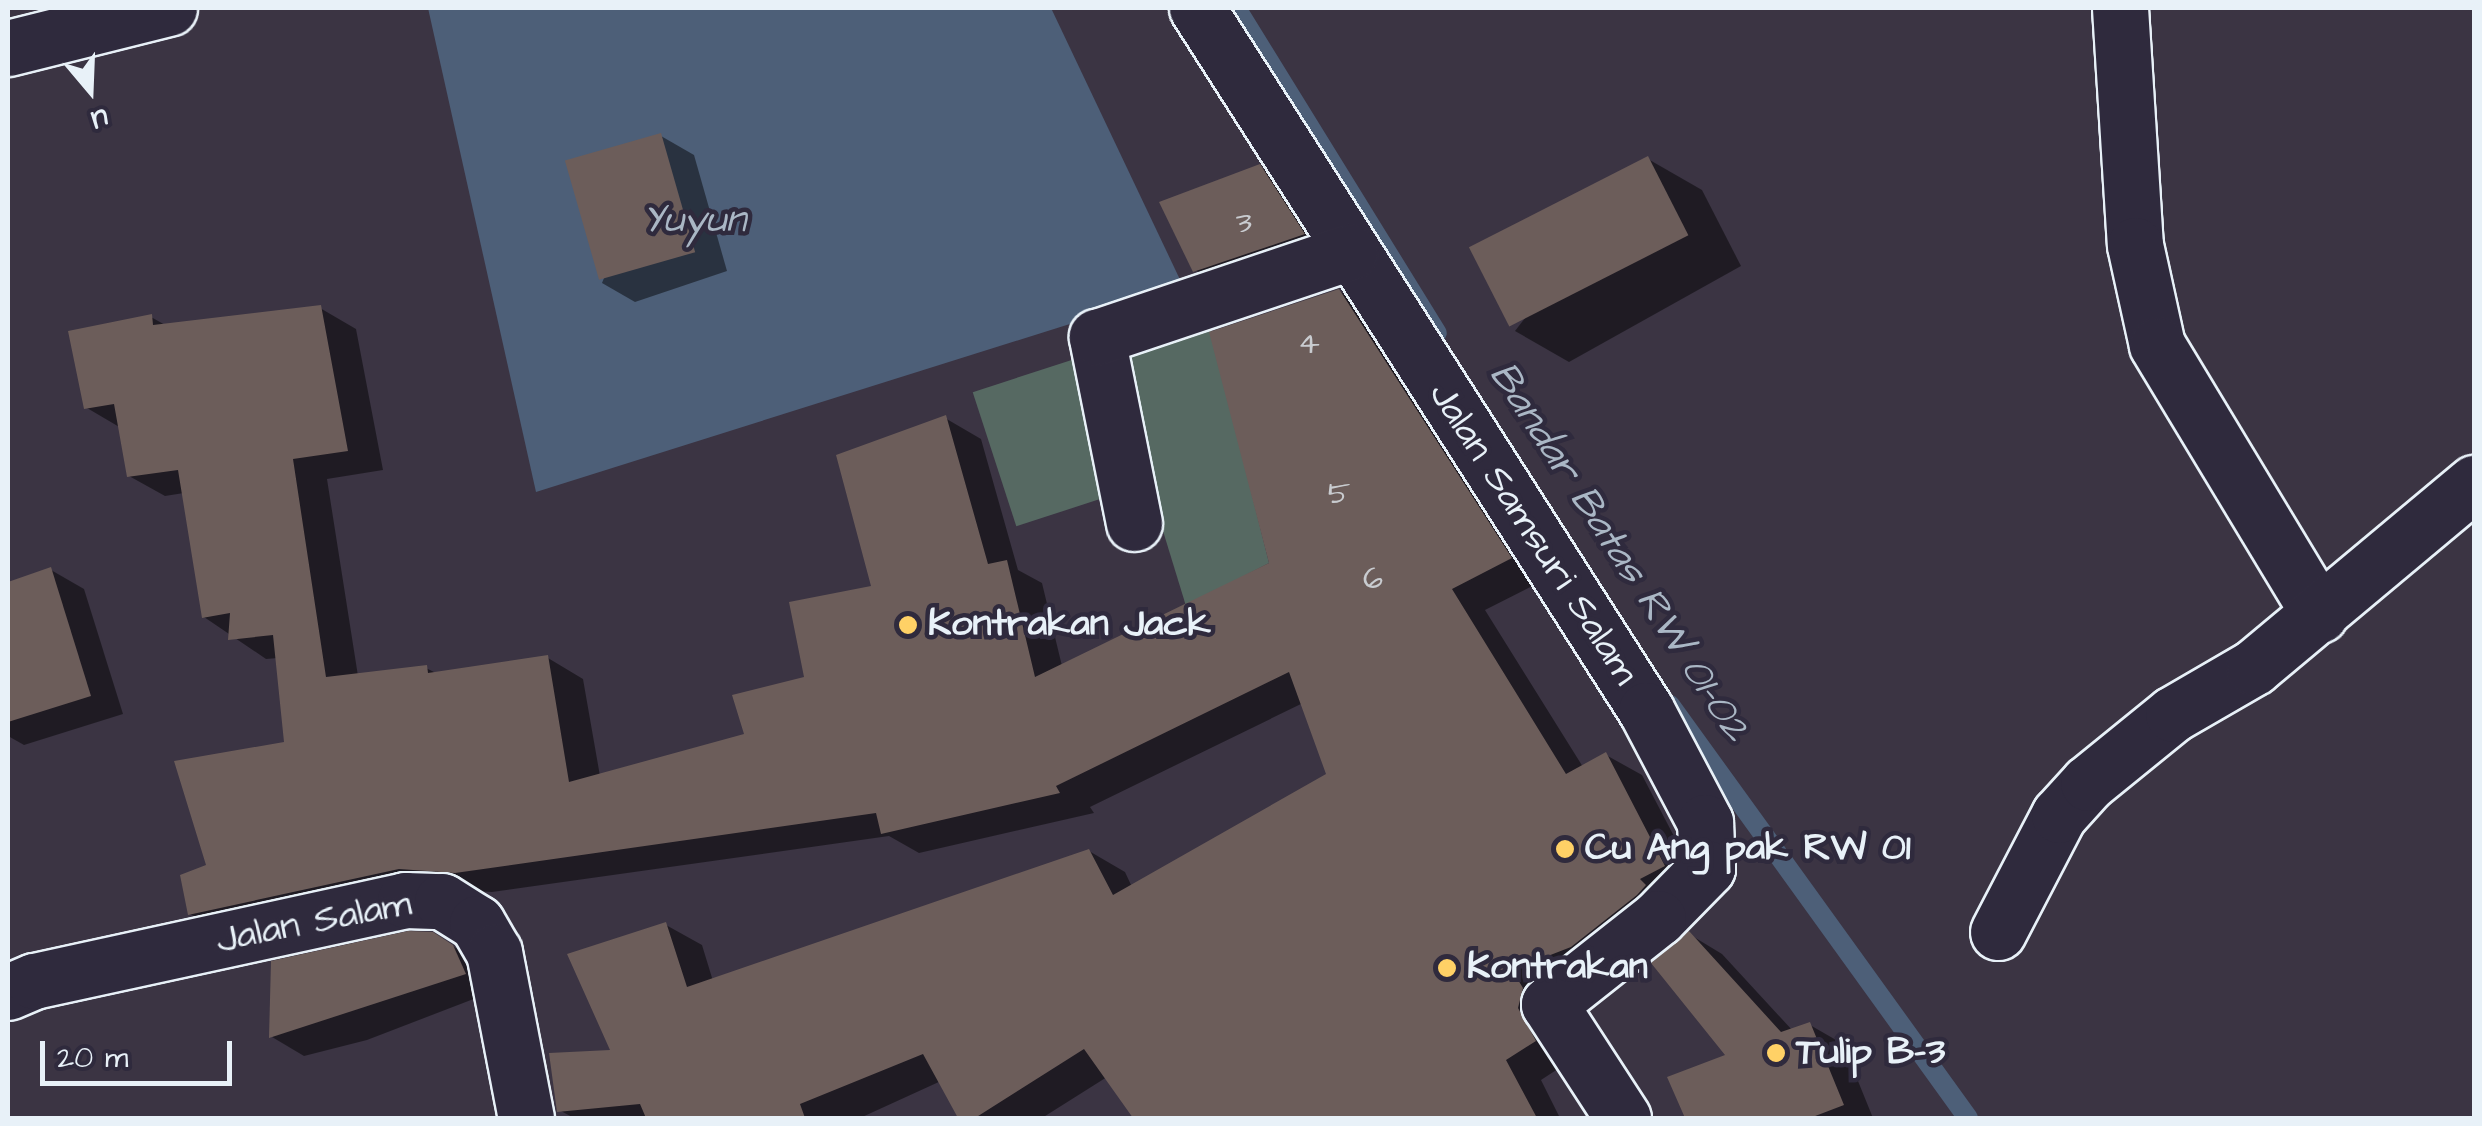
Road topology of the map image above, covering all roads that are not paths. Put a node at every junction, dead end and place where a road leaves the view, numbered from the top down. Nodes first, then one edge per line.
1 (169, 8) edge
2 (1197, 8) edge
3 (2120, 8) edge
4 (8, 48) edge
5 (1350, 252) junction
6 (2474, 483) edge
7 (1134, 523) dead end
8 (2320, 615) junction
9 (1998, 932) dead end
10 (8, 992) edge
11 (526, 1118) edge
12 (1623, 1118) edge

1 - 4 street
2 - 5 street, Jalan Samsuri Salam
3 - 8 street
5 - 7 street
5 - 12 street, Jalan Samsuri Salam
6 - 8 street
8 - 9 street
10 - 11 street, Jalan Salam

